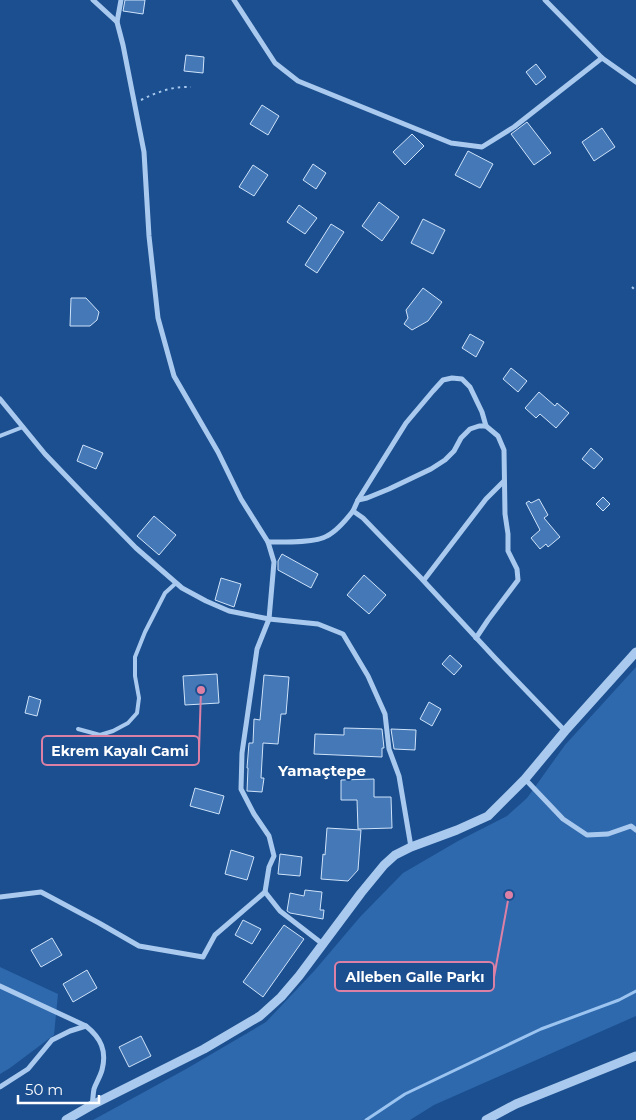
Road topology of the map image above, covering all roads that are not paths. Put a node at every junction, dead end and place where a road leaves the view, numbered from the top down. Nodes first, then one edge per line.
1 (94, 0) edge
2 (121, 0) edge
3 (234, 0) edge
4 (545, 0) edge
5 (117, 22) junction
6 (602, 58) junction
7 (636, 82) edge
8 (0, 399) edge
9 (486, 426) junction
10 (23, 427) junction
11 (0, 436) edge
12 (504, 481) junction
13 (358, 500) junction
14 (353, 512) junction
15 (268, 542) junction
16 (424, 580) junction
17 (176, 583) junction
18 (269, 619) junction
19 (476, 638) junction
20 (636, 652) edge
21 (78, 729) dead end
22 (565, 731) junction
23 (524, 779) junction
24 (636, 830) edge
25 (411, 847) junction
26 (265, 892) junction
27 (1, 898) edge
28 (324, 944) junction
29 (0, 986) edge
30 (86, 1026) junction
31 (636, 1056) edge
32 (0, 1087) edge
33 (92, 1105) junction
34 (66, 1120) edge
35 (486, 1120) edge

1 - 5 street
2 - 5 street
3 - 6 street
4 - 6 street
5 - 15 street
6 - 7 street
8 - 10 street
9 - 12 street
9 - 13 street
9 - 13 street
10 - 11 lane
10 - 17 street
12 - 16 street
12 - 19 street
13 - 14 street
14 - 15 street
14 - 16 street
15 - 18 street
16 - 19 street
17 - 18 street
17 - 21 lane
18 - 25 street
18 - 26 street
19 - 22 street
20 - 22 street
22 - 23 street
23 - 24 street
23 - 25 street
25 - 28 street
26 - 27 street
26 - 28 street
28 - 33 street
29 - 30 street
30 - 32 street
30 - 33 street
31 - 35 street
33 - 34 street

